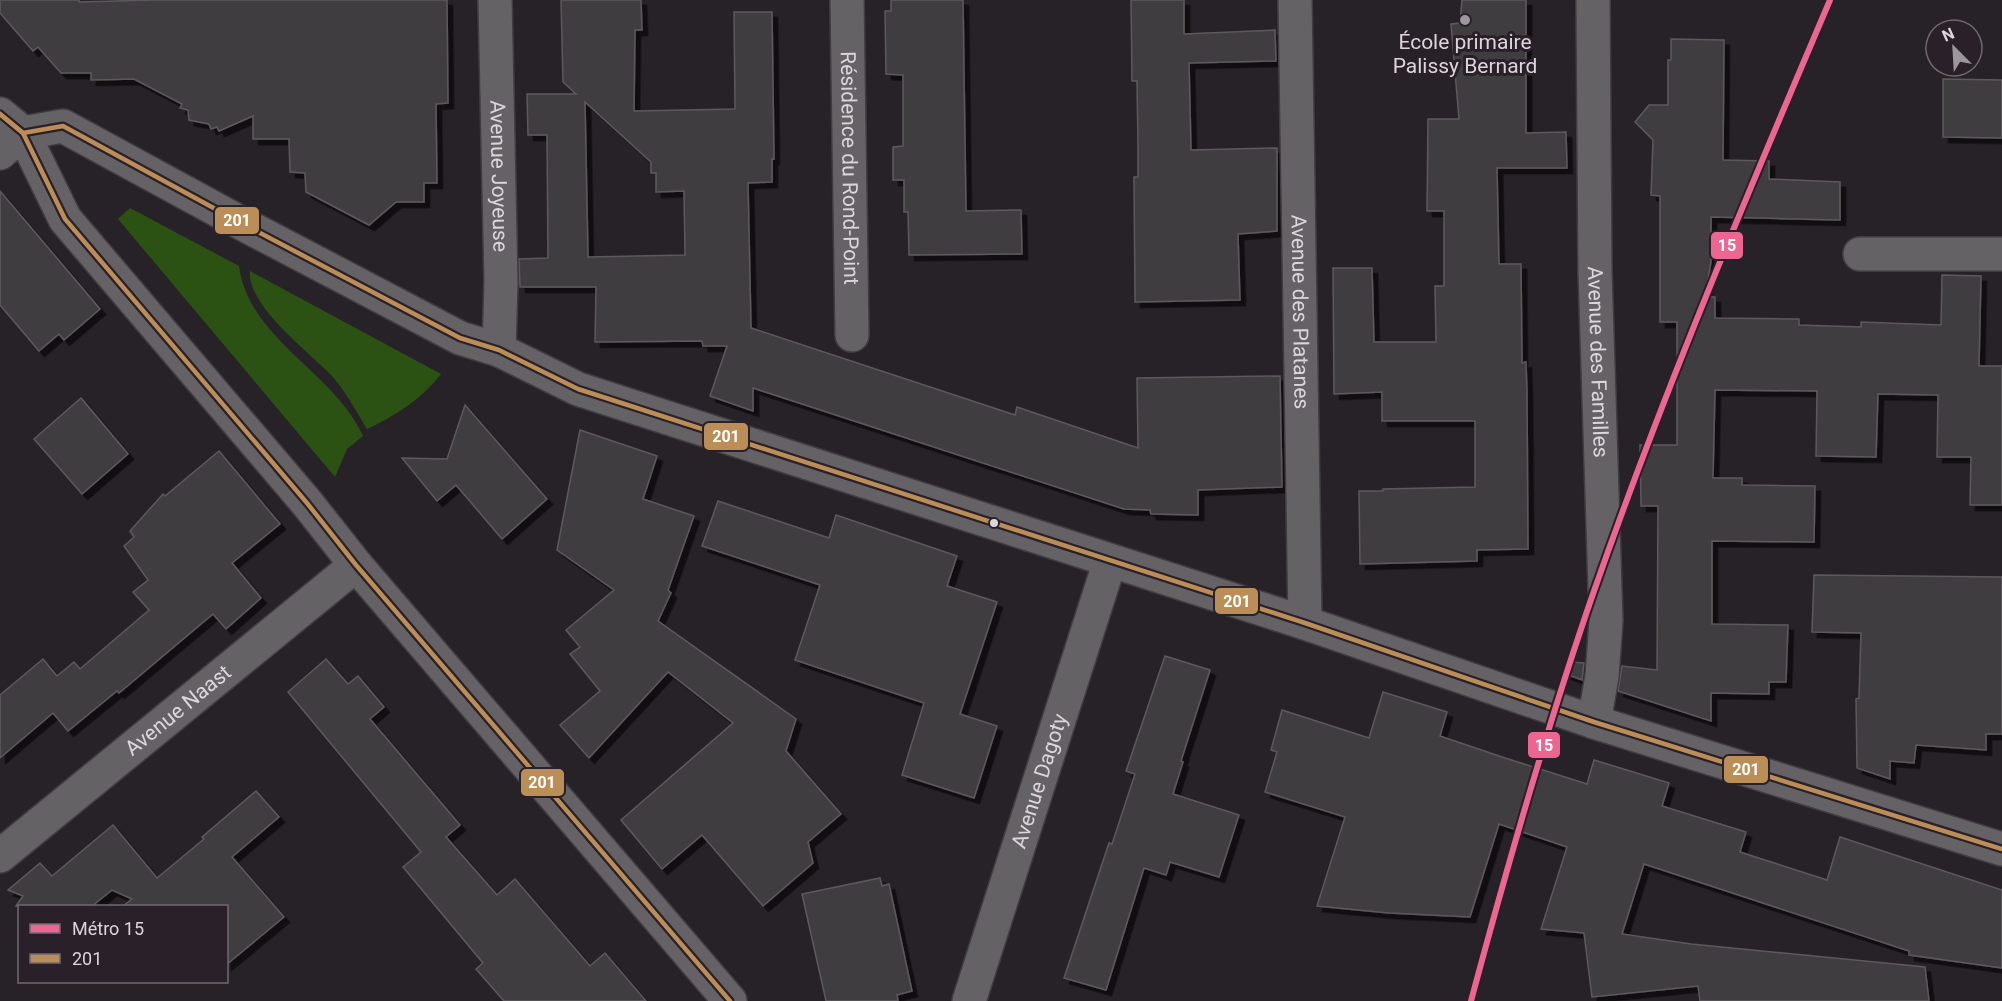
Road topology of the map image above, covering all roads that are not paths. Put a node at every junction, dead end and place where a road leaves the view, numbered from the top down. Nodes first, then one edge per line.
1 (495, 0) edge
2 (847, 0) edge
3 (1295, 0) edge
4 (1593, 0) edge
5 (8, 133) edge
6 (1860, 254) dead end
7 (2002, 254) edge
8 (852, 334) dead end
9 (499, 350) junction
10 (1110, 561) junction
11 (356, 565) junction
12 (1305, 623) junction
13 (1594, 722) junction
14 (2002, 849) edge
15 (0, 856) edge
16 (730, 1001) edge
17 (969, 1001) edge

1 - 9 street, Avenue Joyeuse
2 - 8 street, Résidence du Rond-Point
3 - 12 street, Avenue des Platanes
4 - 13 street, Avenue des Familles
5 - 9 street
5 - 11 street
6 - 7 street
9 - 10 street
10 - 12 street
10 - 17 street, Avenue Dagoty
11 - 15 street, Avenue Naast
11 - 16 street
12 - 13 street
13 - 14 street

